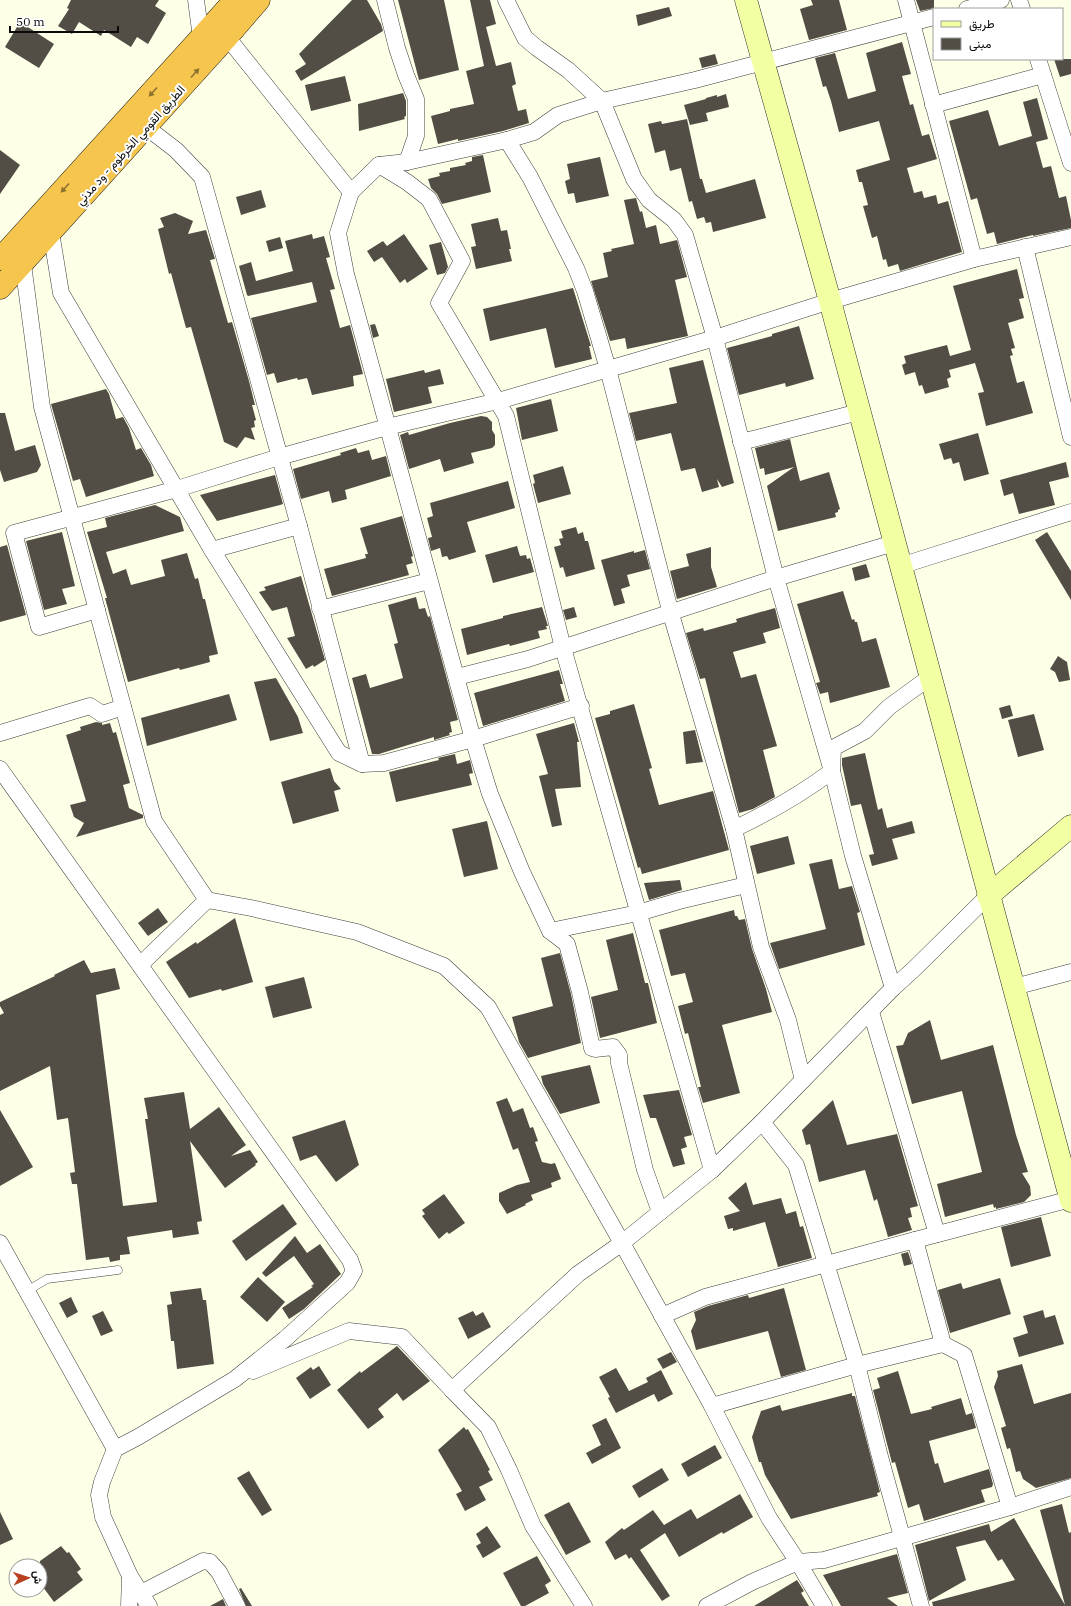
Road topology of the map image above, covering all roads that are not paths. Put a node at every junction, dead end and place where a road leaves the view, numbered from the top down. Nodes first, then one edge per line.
1 (196, 0) edge
2 (235, 0) edge
3 (259, 0) edge
4 (385, 0) edge
5 (506, 0) edge
6 (746, 0) edge
7 (906, 0) edge
8 (1001, 0) edge
9 (971, 8) edge
10 (933, 18) edge
11 (912, 23) junction
12 (228, 37) junction
13 (201, 38) junction
14 (1038, 60) edge
15 (762, 62) junction
16 (1043, 75) junction
17 (602, 101) junction
18 (933, 104) junction
19 (146, 127) junction
20 (506, 140) junction
21 (407, 162) junction
22 (1071, 163) edge
23 (379, 166) junction
24 (351, 192) junction
25 (51, 232) junction
26 (1071, 237) edge
27 (1025, 246) junction
28 (0, 259) edge
29 (974, 259) junction
30 (23, 264) junction
31 (0, 288) edge
32 (830, 301) junction
33 (715, 338) junction
34 (608, 369) junction
35 (498, 401) junction
36 (859, 412) junction
37 (387, 427) junction
38 (1071, 437) edge
39 (741, 442) junction
40 (279, 457) junction
41 (177, 488) junction
42 (1071, 512) edge
43 (72, 518) junction
44 (299, 526) junction
45 (894, 543) junction
46 (212, 550) junction
47 (900, 566) junction
48 (776, 578) junction
49 (429, 581) junction
50 (320, 609) junction
51 (97, 610) junction
52 (671, 614) junction
53 (563, 648) junction
54 (457, 677) junction
55 (930, 677) junction
56 (580, 706) junction
57 (123, 707) junction
58 (0, 733) edge
59 (473, 739) junction
60 (362, 764) junction
61 (0, 769) edge
62 (832, 771) junction
63 (1071, 826) edge
64 (734, 829) junction
65 (746, 885) junction
66 (988, 896) junction
67 (207, 900) junction
68 (638, 913) junction
69 (550, 931) junction
70 (140, 965) junction
71 (1071, 972) edge
72 (1014, 987) junction
73 (893, 988) junction
74 (871, 1012) junction
75 (803, 1080) junction
76 (762, 1122) junction
77 (712, 1170) junction
78 (1071, 1200) edge
79 (660, 1212) junction
80 (937, 1234) junction
81 (916, 1240) junction
82 (0, 1243) edge
83 (622, 1243) junction
84 (825, 1263) junction
85 (118, 1270) dead end
86 (27, 1291) junction
87 (662, 1316) junction
88 (942, 1344) junction
89 (857, 1365) junction
90 (235, 1379) junction
91 (452, 1390) junction
92 (712, 1406) junction
93 (115, 1449) junction
94 (1071, 1487) edge
95 (1010, 1507) junction
96 (902, 1537) junction
97 (798, 1562) junction
98 (130, 1576) junction
99 (145, 1600) edge
100 (129, 1606) edge
101 (237, 1606) edge
102 (584, 1606) edge
103 (707, 1606) edge
104 (824, 1606) edge
105 (921, 1606) edge

1 - 13 street
2 - 13 highway, الطريق القومي الخرطوم - ود مدني
3 - 12 highway, الطريق القومي الخرطوم - ود مدني
4 - 21 street
5 - 17 street
6 - 15 street
7 - 11 street
8 - 9 street
10 - 11 street
11 - 15 street
11 - 18 street
19 -> 12 highway, الطريق القومي الخرطوم - ود مدني
12 - 24 street
13 -> 28 highway, الطريق القومي الخرطوم - ود مدني
14 - 16 street
15 - 17 street
15 - 32 street
16 - 18 street
16 - 22 street
17 - 20 street
17 - 33 street
18 - 29 street
19 - 25 highway, الطريق القومي الخرطوم - ود مدني
19 - 40 street
20 - 21 street
20 - 34 street
21 - 23 street
23 - 24 street
23 - 35 street
24 - 37 street
25 - 30 highway, الطريق القومي الخرطوم - ود مدني
25 - 41 street
26 - 27 street
27 - 29 street
27 - 38 street
29 - 32 street
30 - 31 highway, الطريق القومي الخرطوم - ود مدني
30 - 43 street
32 - 33 street
32 - 36 street
33 - 34 street
33 - 39 street
34 - 35 street
34 - 52 street
35 - 37 street
35 - 53 street
36 - 39 street
36 - 45 street
37 - 40 street
37 - 49 street
39 - 48 street
40 - 41 street
40 - 44 street
41 - 43 street
41 - 46 street
42 - 47 street
43 - 51 street
43 - 51 street
44 - 46 street
44 - 50 street
45 - 47 street
45 - 48 street
46 - 60 street
47 - 55 street
48 - 52 street
48 - 62 street
49 - 50 street
49 - 54 street
50 - 60 street
51 - 57 street
52 - 53 street
52 - 64 street
53 - 54 street
53 - 56 street
54 - 59 street
55 - 62 street
55 - 66 street
56 - 59 street
56 - 68 street
57 - 58 street
57 - 67 street
59 - 60 street
59 - 69 street
61 - 70 street
62 - 64 street
62 - 73 street
63 - 66 street
64 - 65 street
65 - 68 street
65 - 75 street
66 - 72 street
66 - 73 street
67 - 70 street
67 - 83 street
68 - 69 street
68 - 77 street
69 - 79 street
70 - 90 street
71 - 72 street
72 - 78 street
73 - 74 street
74 - 75 street
74 - 80 street
75 - 76 street
76 - 77 street
76 - 84 street
77 - 79 street
78 - 80 street
79 - 83 street
80 - 81 street
81 - 84 street
81 - 88 street
82 - 86 street
83 - 87 street
83 - 91 street
84 - 87 street
84 - 89 street
85 - 86 lane
86 - 93 street
87 - 92 street
88 - 89 street
88 - 95 street
89 - 92 street
89 - 96 street
90 - 91 street
90 - 93 street
91 - 102 street
92 - 97 street
93 - 98 street
94 - 95 street
95 - 96 street
96 - 97 street
96 - 105 street
97 - 103 street
97 - 104 street
98 - 99 street
98 - 100 street
99 - 101 street

